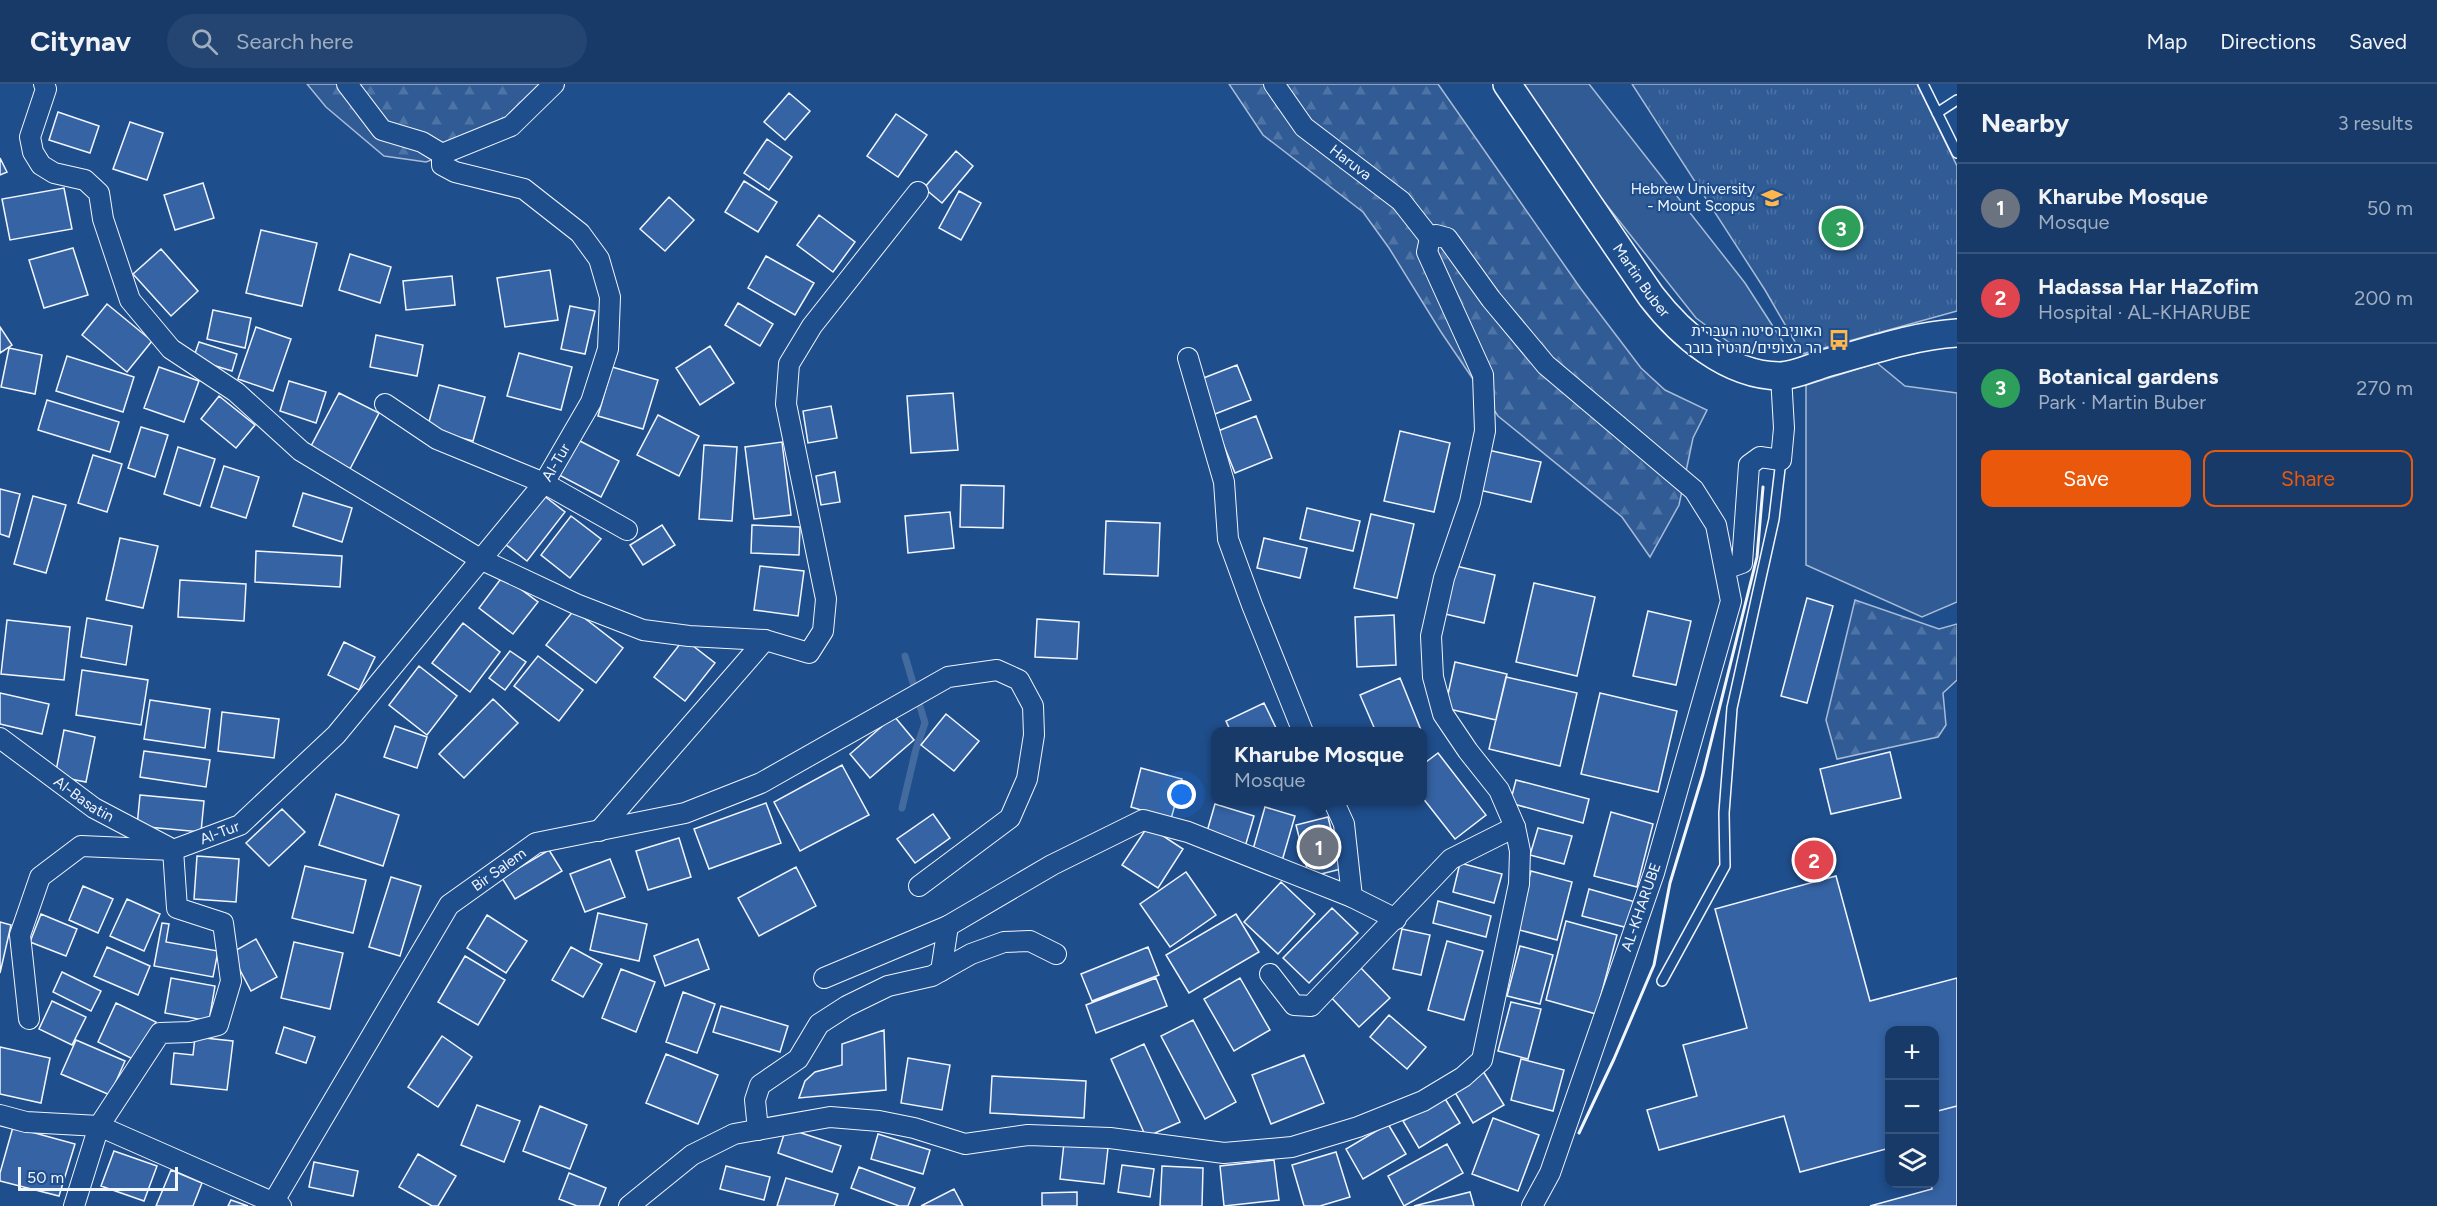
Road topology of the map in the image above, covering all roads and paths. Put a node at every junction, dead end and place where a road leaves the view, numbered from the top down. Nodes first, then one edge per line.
1 (44, 84) edge
2 (347, 84) edge
3 (554, 84) edge
4 (1274, 84) edge
5 (1507, 84) edge
6 (1923, 84) edge
7 (1957, 100) edge
8 (1937, 113) junction
9 (1957, 153) edge
10 (442, 154) junction
11 (918, 192) dead end
12 (1430, 238) junction
13 (1957, 322) edge
14 (1957, 333) edge
15 (1910, 340) junction
16 (1188, 358) dead end
17 (1781, 376) junction
18 (386, 404) dead end
19 (1781, 460) junction
20 (544, 483) junction
21 (627, 530) dead end
22 (480, 559) junction
23 (1725, 569) junction
24 (765, 640) junction
25 (1302, 727) edge
26 (0, 738) edge
27 (1335, 805) edge
28 (1515, 827) junction
29 (599, 831) junction
30 (173, 850) junction
31 (919, 886) dead end
32 (1352, 897) junction
33 (1395, 919) junction
34 (948, 926) junction
35 (1056, 954) dead end
36 (941, 971) junction
37 (1270, 974) dead end
38 (824, 978) dead end
39 (1662, 981) dead end
40 (29, 1019) dead end
41 (0, 1115) edge
42 (99, 1126) junction
43 (758, 1130) junction
44 (277, 1204) edge
45 (74, 1206) edge
46 (629, 1206) edge
47 (1532, 1206) edge

1 - 22 street
2 - 10 street
3 - 10 street
4 - 12 street, Haruva
5 - 17 street, Martin Buber
6 - 8 lane
7 - 8 lane
8 - 9 lane
10 - 20 street, Al-Tur
11 - 24 street
12 - 23 street
12 - 28 street
13 - 15 street, Martin Buber
14 - 15 street, Martin Buber
15 - 17 street, Martin Buber
16 - 25 street
17 - 19 street
18 - 20 street
19 - 23 street
19 - 39 lane
20 - 21 street
20 - 22 street, Al-Tur
22 - 24 street
22 - 30 street, Al-Tur
23 - 47 street, AL-KHARUBE
24 - 29 street
26 - 30 street, Al-Basatin
27 - 32 street
28 - 33 street
28 - 43 street
29 - 31 street, Bir Salem
29 - 44 street, Bir Salem
30 - 40 street
30 - 42 street
32 - 33 street
32 - 34 street
33 - 37 street
34 - 36 street
34 - 38 street
35 - 36 street
36 - 43 street
41 - 42 street
42 - 44 street
42 - 45 street
43 - 46 street

